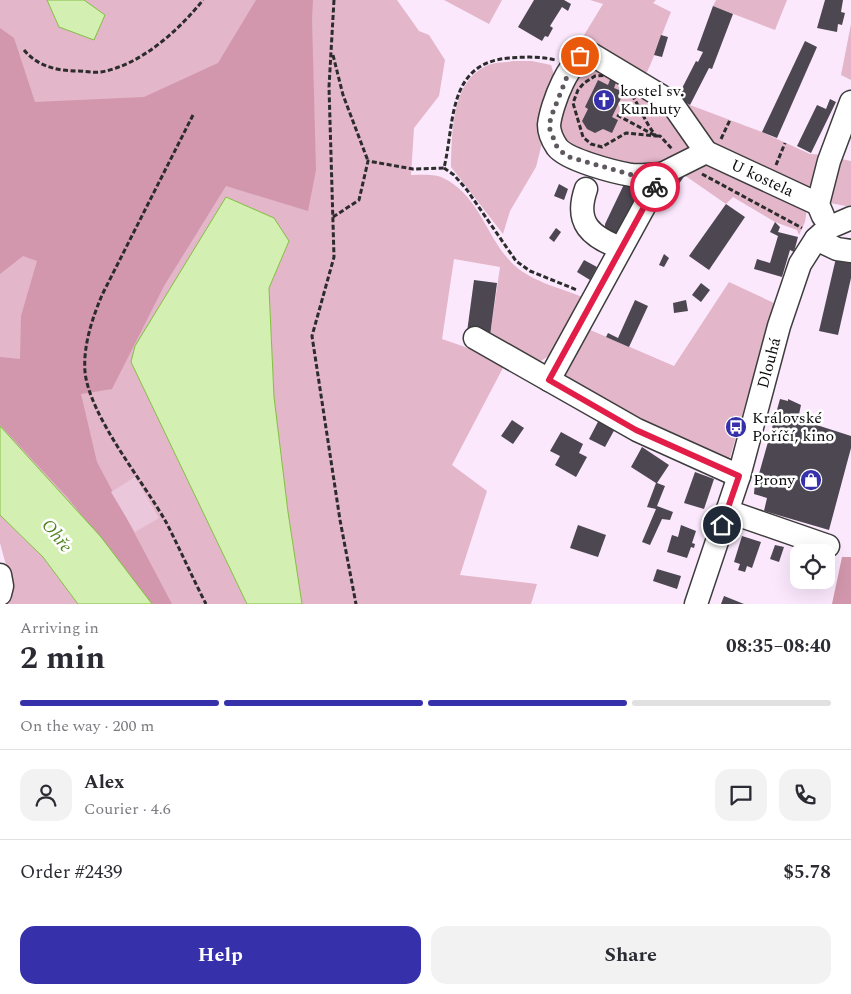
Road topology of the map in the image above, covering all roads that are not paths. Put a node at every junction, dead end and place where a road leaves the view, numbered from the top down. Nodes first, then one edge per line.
1 (851, 102) edge
2 (706, 152) junction
3 (662, 174) junction
4 (586, 190) dead end
5 (818, 204) junction
6 (851, 218) edge
7 (816, 232) junction
8 (621, 248) junction
9 (851, 252) edge
10 (475, 338) dead end
11 (549, 380) junction
12 (739, 476) junction
13 (727, 511) junction
14 (822, 544) edge
15 (0, 575) edge
16 (0, 594) edge
17 (696, 604) edge

1 - 5 street
2 - 3 street
2 - 3 street
2 - 5 street, U kostela
3 - 8 street
4 - 8 street
5 - 7 street
6 - 7 street
7 - 9 street
7 - 12 street, Dlouhá
8 - 11 street
10 - 11 street
11 - 12 street
12 - 13 street, Dlouhá
13 - 14 street
13 - 17 street, Dlouhá
15 - 16 street

